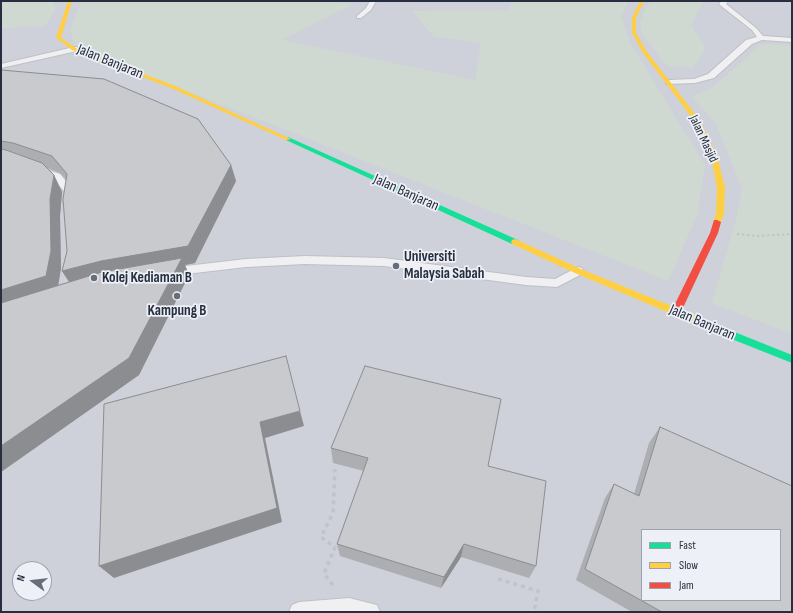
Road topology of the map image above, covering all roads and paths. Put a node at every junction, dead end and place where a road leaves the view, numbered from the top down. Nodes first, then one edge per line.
1 (70, 1) edge
2 (373, 1) edge
3 (642, 1) edge
4 (725, 1) edge
5 (359, 17) dead end
6 (761, 38) junction
7 (792, 41) edge
8 (74, 49) junction
9 (1, 66) edge
10 (669, 82) junction
11 (26, 165) edge
12 (66, 216) edge
13 (714, 233) junction
14 (792, 234) edge
15 (578, 271) junction
16 (160, 274) edge
17 (676, 312) junction
18 (792, 359) edge
19 (335, 469) edge
20 (498, 580) dead end
21 (349, 608) junction
22 (299, 612) edge
23 (370, 612) edge
24 (534, 612) edge

1 - 8 street, Jalan Banjaran
2 - 5 lane
3 - 10 street, Jalan Masjid
4 - 6 lane
6 - 7 lane
6 - 10 lane
8 - 9 lane
8 - 15 street, Jalan Banjaran
10 - 13 street, Jalan Masjid
11 - 12 lane
13 - 14 path
13 - 17 street, Jalan Masjid
15 - 16 lane
15 - 17 street, Jalan Banjaran
17 - 18 street, Jalan Banjaran
19 - 21 path
20 - 24 path
21 - 22 lane
21 - 23 lane

